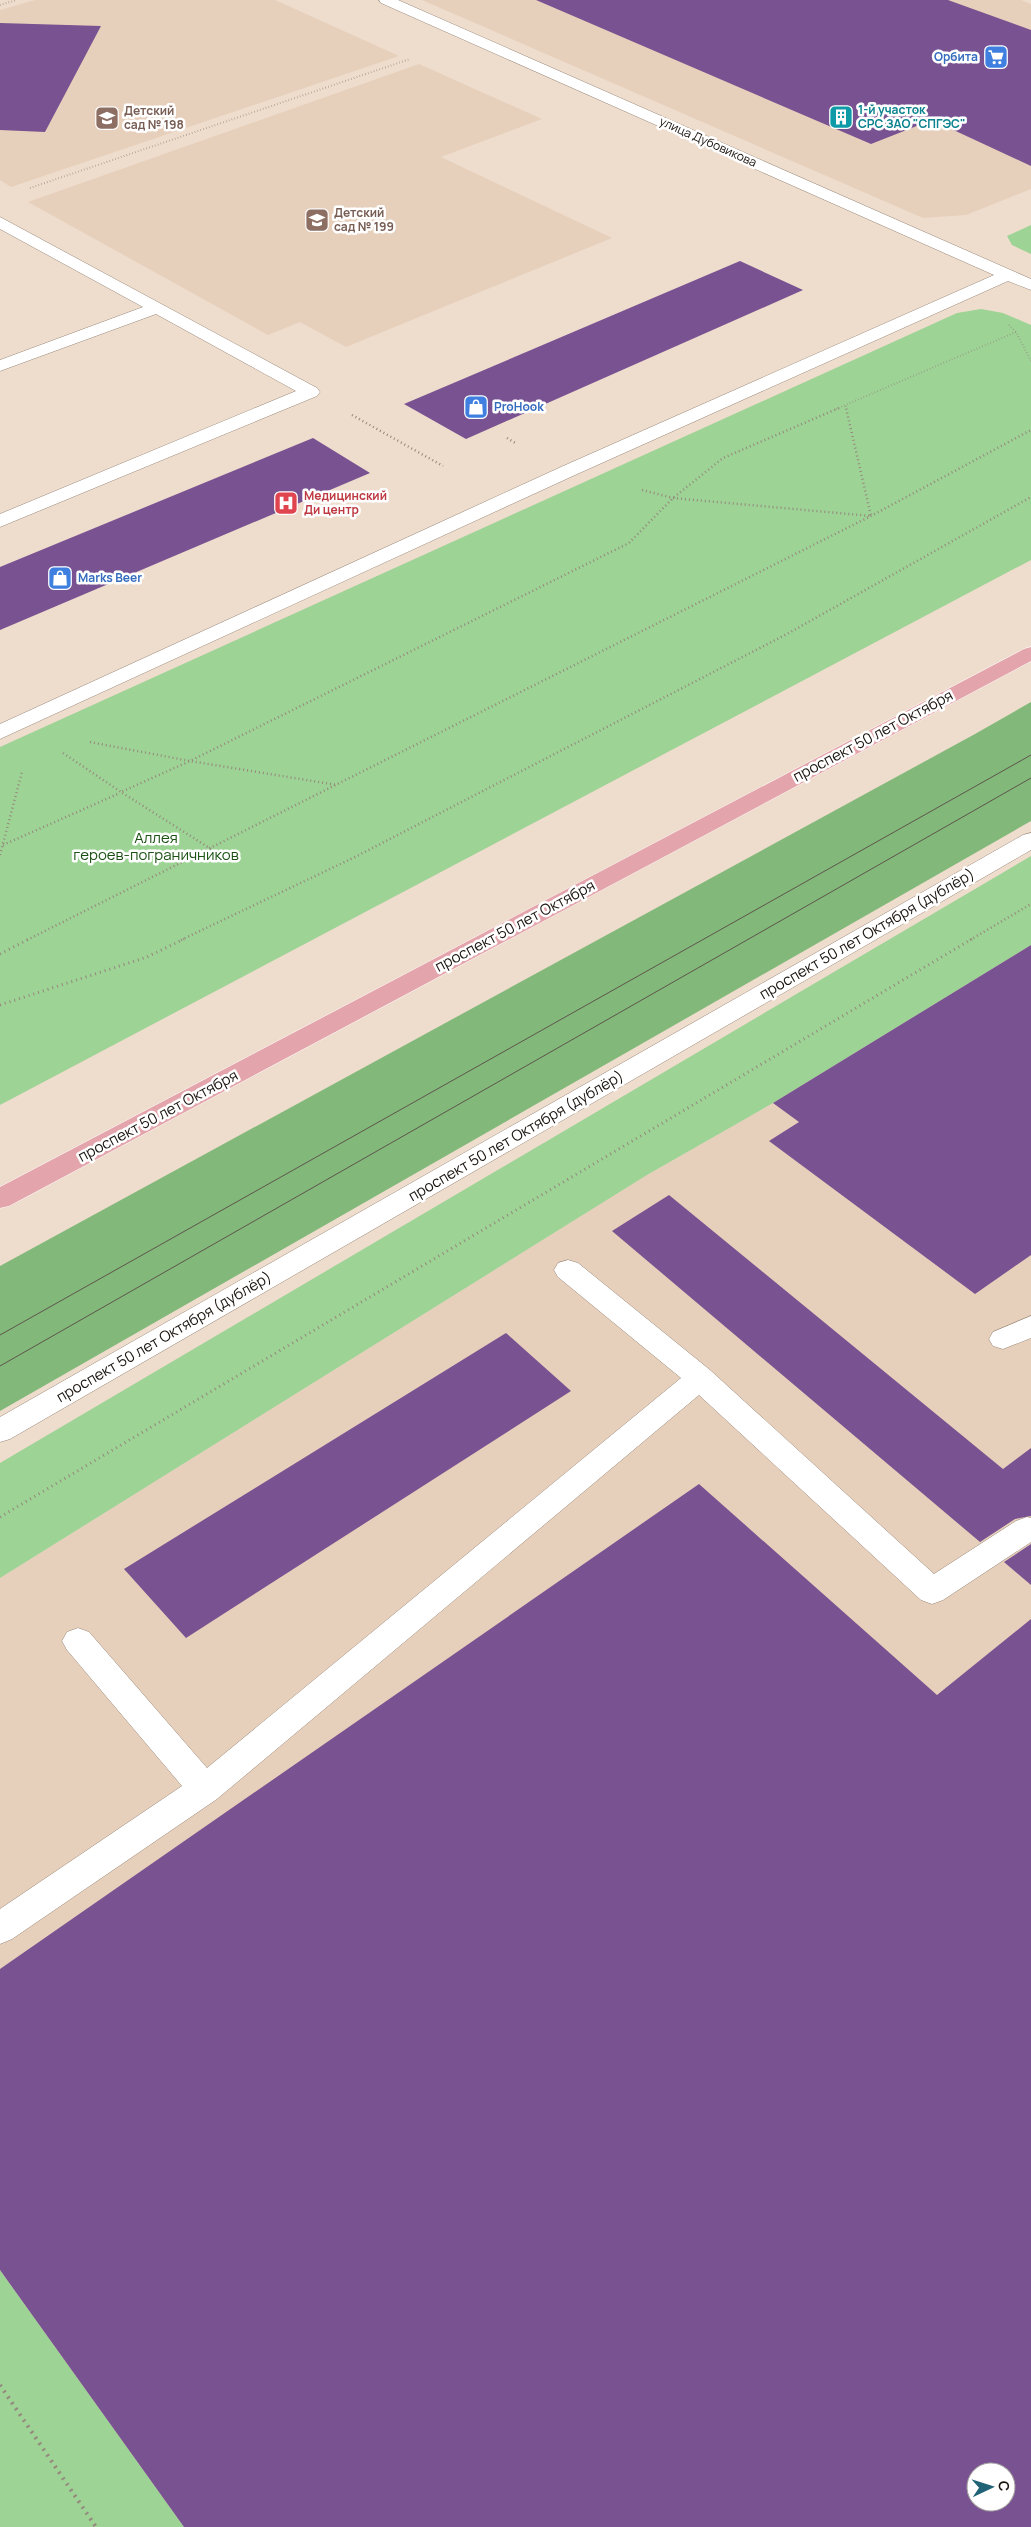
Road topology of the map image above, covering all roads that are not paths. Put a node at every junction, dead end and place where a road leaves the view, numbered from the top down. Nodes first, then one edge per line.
1 (386, 0) edge
2 (0, 222) edge
3 (1008, 275) junction
4 (1031, 285) edge
5 (156, 308) junction
6 (0, 366) edge
7 (0, 521) edge
8 (1031, 653) edge
9 (0, 732) edge
10 (1031, 840) edge
11 (0, 1199) edge
12 (568, 1270) dead end
13 (1031, 1326) edge
14 (1003, 1339) dead end
15 (700, 1378) junction
16 (0, 1432) edge
17 (1027, 1529) dead end
18 (78, 1640) dead end
19 (205, 1789) junction
20 (0, 1928) edge

1 - 3 street, улица Дубовикова
2 - 5 street
3 - 4 street, улица Дубовикова
3 - 9 street
5 - 6 street
5 - 7 street
8 - 11 main road, проспект 50 лет Октября
10 - 16 street, проспект 50 лет Октября (дублёр)
12 - 15 street
13 - 14 street
15 - 17 street
15 - 19 street
18 - 19 street
19 - 20 street

